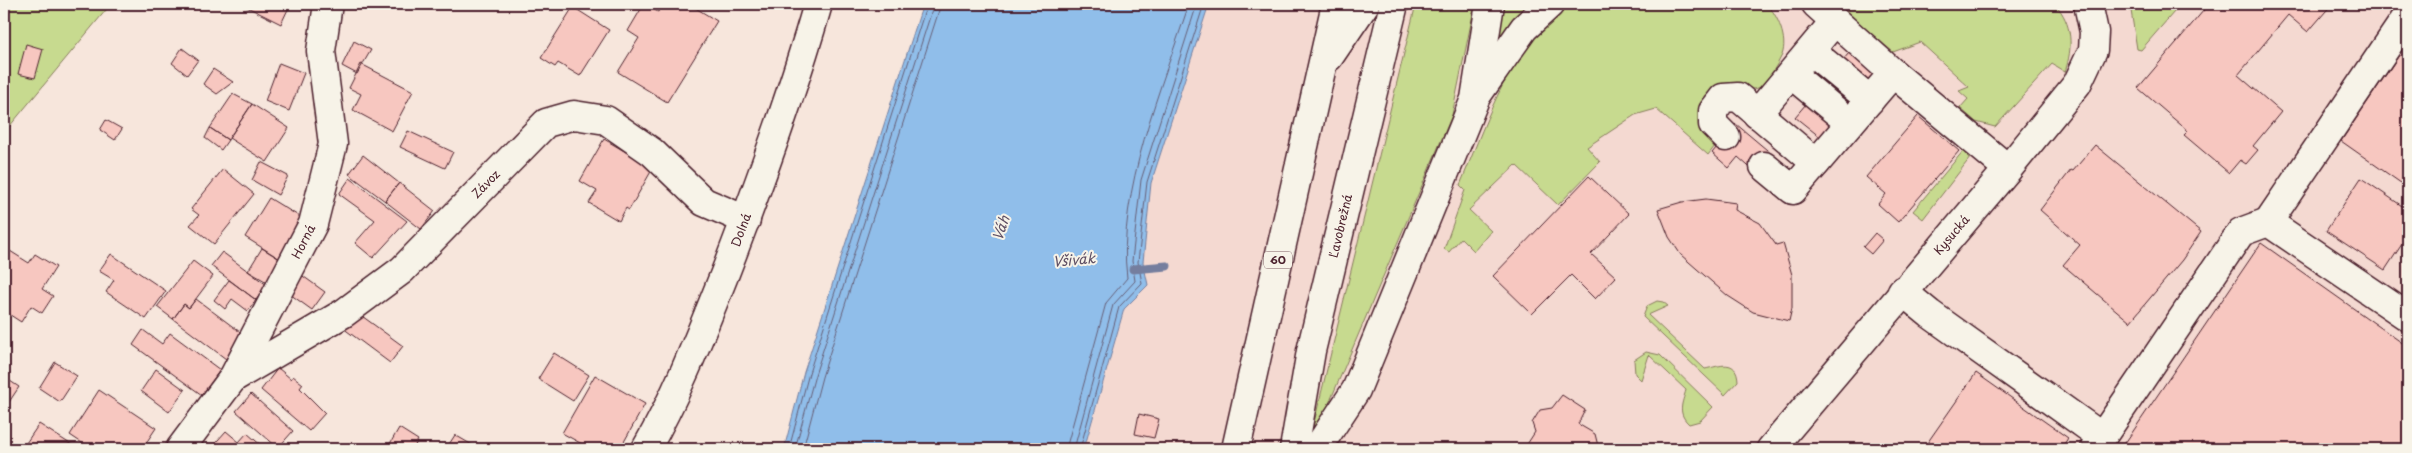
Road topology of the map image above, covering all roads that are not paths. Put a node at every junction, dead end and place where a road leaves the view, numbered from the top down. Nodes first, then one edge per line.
1 (328, 4) edge
2 (818, 4) edge
3 (1336, 4) edge
4 (1365, 4) edge
5 (1394, 4) edge
6 (1490, 4) edge
7 (1550, 4) edge
8 (2088, 4) edge
9 (1825, 13) edge
10 (2408, 15) edge
11 (1811, 51) junction
12 (1320, 71) junction
13 (1791, 74) junction
14 (1893, 74) junction
15 (1475, 99) junction
16 (1870, 100) junction
17 (1757, 114) junction
18 (1850, 123) junction
19 (1726, 136) dead end
20 (1816, 163) junction
21 (1764, 166) dead end
22 (2008, 169) junction
23 (746, 220) junction
24 (2268, 222) junction
25 (1902, 291) junction
26 (2408, 317) edge
27 (233, 378) junction
28 (2098, 443) edge
29 (180, 449) edge
30 (646, 449) edge
31 (1236, 449) edge
32 (1294, 449) edge
33 (1317, 449) edge
34 (1770, 449) edge

1 - 27 main road, Horná
2 - 23 main road, Dolná
3 - 12 main road, 60
4 - 12 main road
5 - 32 main road, Ľavobrežná
6 - 15 main road
7 - 15 main road
8 - 22 main road, Kysucká
9 - 11 main road
9 - 14 main road
10 - 24 main road
11 - 13 main road
11 - 16 main road
12 - 31 main road, 60
13 - 17 main road
13 - 18 main road
14 - 16 main road
14 - 22 main road
15 - 33 main road
16 - 18 main road
17 - 19 main road
17 - 20 main road
18 - 20 main road
20 - 21 main road
22 - 25 main road, Kysucká
23 - 27 main road, Závoz
23 - 30 main road, Dolná
24 - 26 main road
24 - 28 main road
25 - 28 main road
25 - 34 main road, Kysucká
27 - 29 main road, Horná

